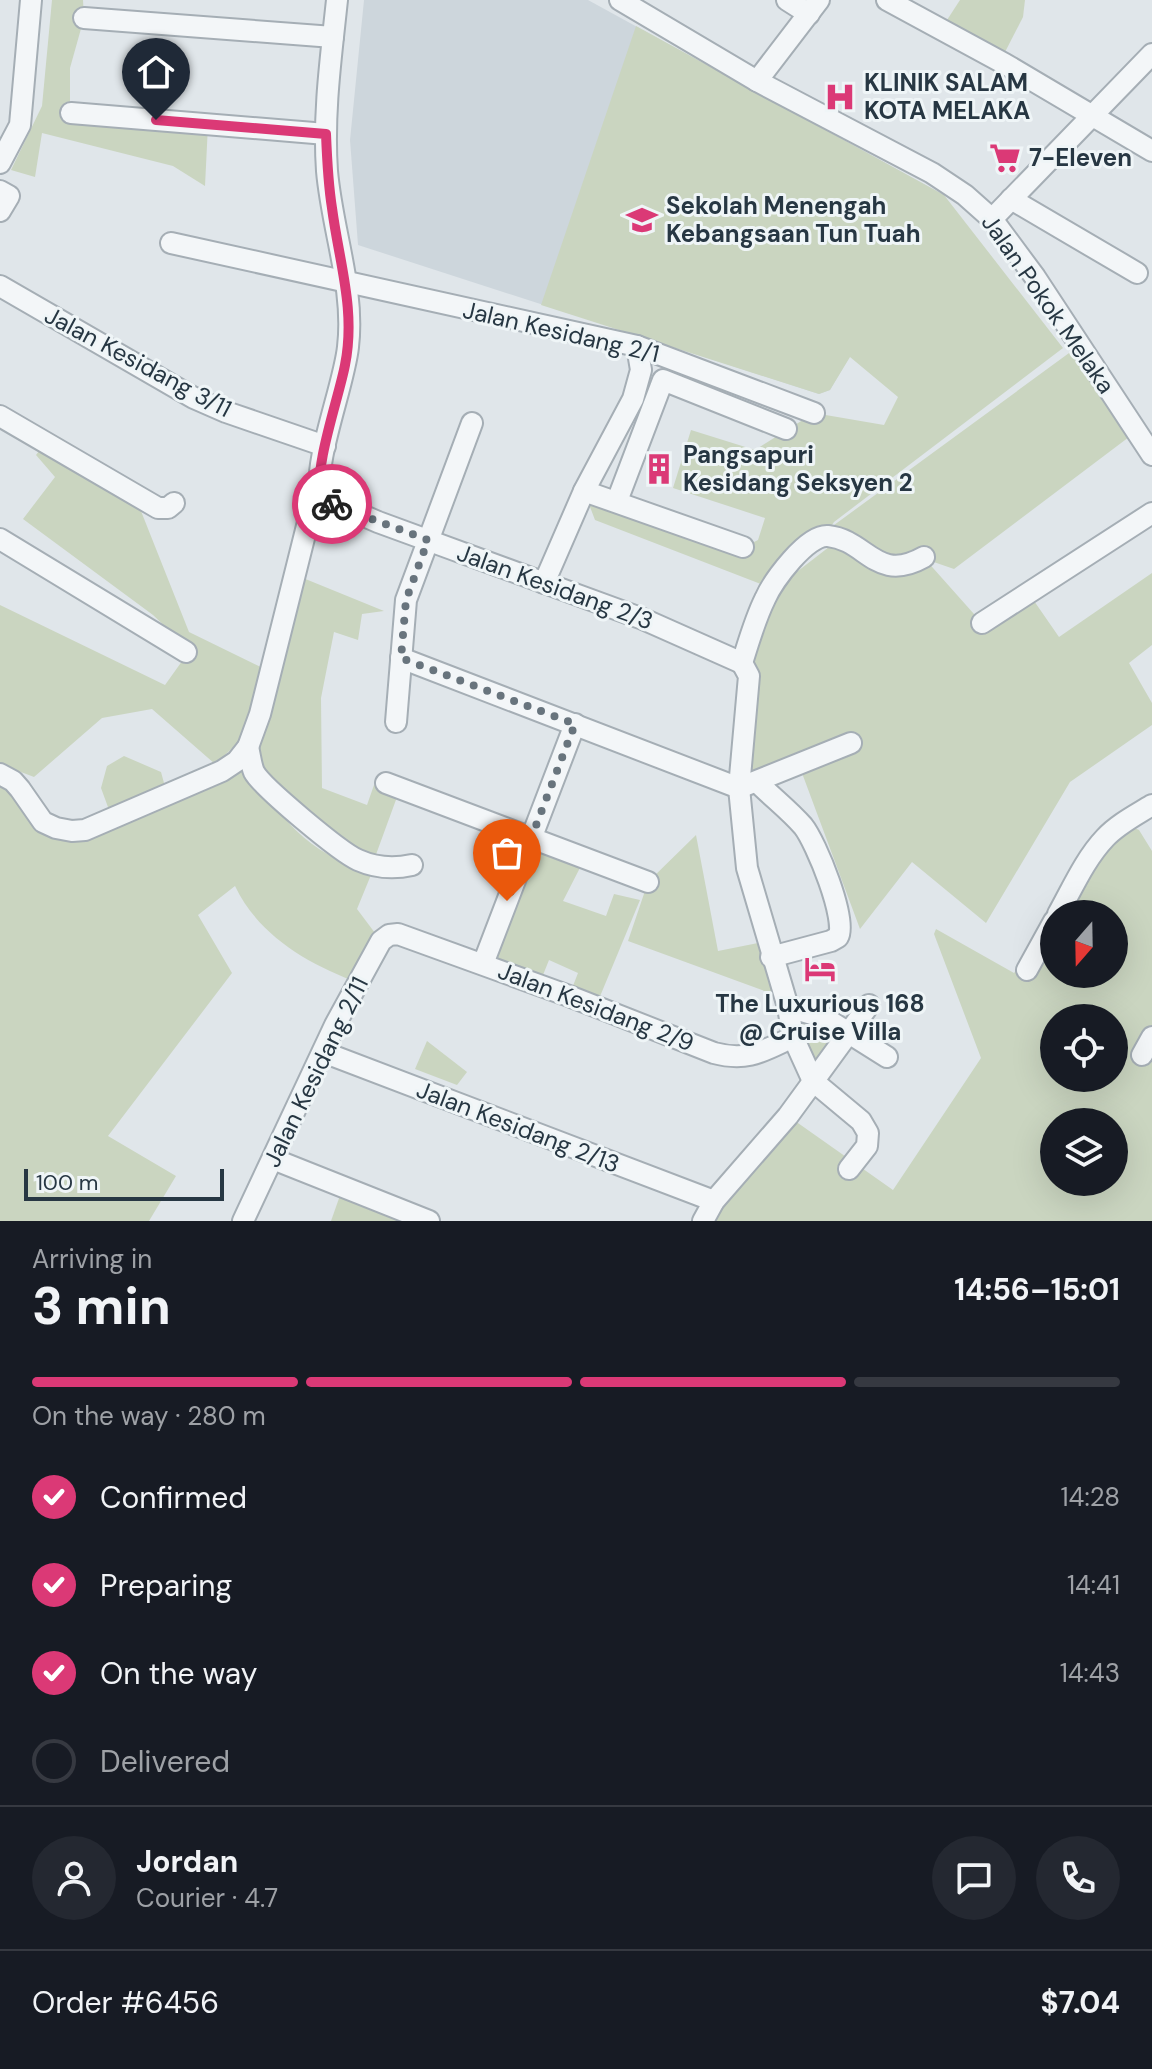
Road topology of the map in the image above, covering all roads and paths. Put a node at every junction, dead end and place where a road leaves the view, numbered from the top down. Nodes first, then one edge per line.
1 (31, 0) edge
2 (337, 0) edge
3 (620, 0) edge
4 (787, 0) edge
5 (887, 0) edge
6 (814, 7) edge
7 (84, 18) dead end
8 (333, 37) junction
9 (1152, 54) edge
10 (757, 81) junction
11 (71, 113) dead end
12 (0, 115) edge
13 (1093, 115) junction
14 (20, 125) junction
15 (326, 134) junction
16 (1152, 151) edge
17 (0, 163) edge
18 (0, 191) edge
19 (1011, 199) junction
20 (0, 211) edge
21 (992, 219) junction
22 (171, 243) dead end
23 (1137, 273) dead end
24 (347, 284) junction
25 (0, 286) edge
26 (637, 346) junction
27 (814, 413) dead end
28 (472, 423) dead end
29 (3, 425) edge
30 (786, 429) dead end
31 (1149, 444) edge
32 (325, 446) junction
33 (584, 491) junction
34 (321, 497) junction
35 (617, 501) junction
36 (174, 503) dead end
37 (1152, 513) edge
38 (0, 539) edge
39 (428, 540) junction
40 (743, 547) dead end
41 (924, 557) dead end
42 (544, 583) junction
43 (982, 623) dead end
44 (186, 652) dead end
45 (401, 658) junction
46 (742, 663) junction
47 (396, 722) dead end
48 (575, 724) junction
49 (851, 743) dead end
50 (248, 747) junction
51 (0, 774) edge
52 (386, 783) dead end
53 (748, 785) junction
54 (1149, 815) edge
55 (531, 838) junction
56 (412, 865) dead end
57 (648, 882) dead end
58 (1066, 900) edge
59 (398, 934) joint
60 (1040, 946) edge
61 (771, 957) junction
62 (483, 964) junction
63 (1027, 970) dead end
64 (869, 1005) dead end
65 (788, 1007) junction
66 (850, 1034) junction
67 (793, 1037) junction
68 (323, 1052) junction
69 (887, 1057) dead end
70 (813, 1081) junction
71 (273, 1159) junction
72 (849, 1169) dead end
73 (714, 1201) junction
74 (243, 1221) edge
75 (429, 1221) edge
76 (703, 1221) edge

1 - 14 street
2 - 8 street
3 - 10 street, Jalan Pokok Melaka
4 - 6 street
5 - 13 street
6 - 10 street
7 - 8 street
8 - 15 street
9 - 13 street
10 - 21 street, Jalan Pokok Melaka
11 - 15 street
12 - 14 street
13 - 16 street
13 - 19 street
14 - 17 street
15 - 24 street
18 - 20 street
19 - 21 street
19 - 23 street
21 - 31 street, Jalan Pokok Melaka
22 - 24 street, Jalan Kesidang 2/1
24 - 26 street, Jalan Kesidang 2/1
24 - 32 street
25 - 32 street, Jalan Kesidang 3/11
26 - 27 street, Jalan Kesidang 2/1
26 - 33 street
28 - 39 street
29 - 36 street
30 - 35 street
32 - 34 street
33 - 35 street
33 - 42 street
34 - 39 street, Jalan Kesidang 2/3
34 - 50 street
35 - 40 street
37 - 43 street
38 - 44 street
39 - 42 street, Jalan Kesidang 2/3
39 - 45 street
41 - 46 street
42 - 46 street, Jalan Kesidang 2/3
45 - 47 street
45 - 48 street
46 - 53 street
48 - 53 street
48 - 55 street
49 - 53 street
50 - 51 street
50 - 56 street
52 - 55 street
53 - 61 street
53 - 61 street
54 - 58 street
55 - 57 street
55 - 62 street
59 - 62 street, Jalan Kesidang 2/9
59 - 68 street, Jalan Kesidang 2/11
60 - 63 street
61 - 65 street
62 - 67 street, Jalan Kesidang 2/9
64 - 66 street
65 - 66 street
65 - 67 street
66 - 69 street
66 - 70 street
67 - 70 street
68 - 71 street, Jalan Kesidang 2/11
68 - 73 street, Jalan Kesidang 2/13
70 - 72 street
70 - 73 street
71 - 74 street, Jalan Kesidang 2/11
71 - 75 street
73 - 76 street

